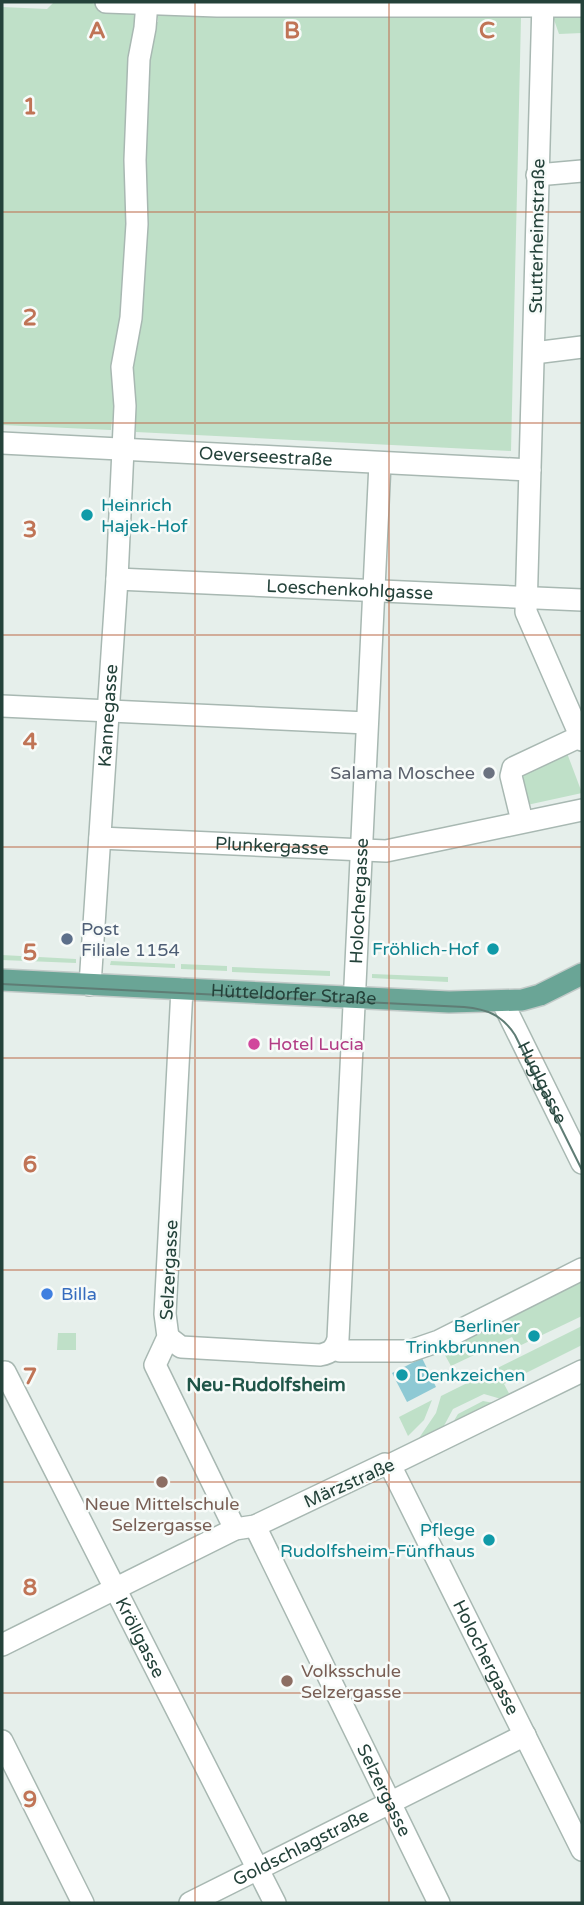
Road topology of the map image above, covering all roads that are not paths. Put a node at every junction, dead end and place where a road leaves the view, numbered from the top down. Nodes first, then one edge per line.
1 (106, 2) edge
2 (147, 3) edge
3 (543, 4) edge
4 (582, 6) edge
5 (582, 171) edge
6 (537, 175) junction
7 (582, 347) edge
8 (534, 353) junction
9 (2, 443) edge
10 (123, 448) junction
11 (380, 463) junction
12 (530, 470) junction
13 (117, 579) junction
14 (373, 591) junction
15 (526, 598) junction
16 (582, 600) edge
17 (2, 706) edge
18 (107, 712) junction
19 (367, 723) junction
20 (581, 738) edge
21 (582, 810) edge
22 (522, 821) junction
23 (100, 838) junction
24 (360, 851) junction
25 (582, 974) edge
26 (2, 980) edge
27 (90, 985) junction
28 (182, 989) junction
29 (354, 998) junction
30 (502, 1000) junction
31 (582, 1163) edge
32 (582, 1269) edge
33 (168, 1337) junction
34 (337, 1342) junction
35 (582, 1355) edge
36 (582, 1371) edge
37 (5, 1372) dead end
38 (513, 1389) dead end
39 (390, 1465) junction
40 (245, 1528) junction
41 (114, 1589) junction
42 (2, 1645) edge
43 (525, 1735) junction
44 (2, 1741) edge
45 (390, 1801) junction
46 (582, 1850) edge
47 (259, 1870) junction
48 (83, 1903) edge
49 (190, 1903) edge
50 (275, 1903) edge
51 (439, 1903) edge

1 - 2 street
2 - 3 street
2 - 10 street, Kannegasse
3 - 4 street
3 - 6 street, Stutterheimstraße
5 - 6 street
6 - 8 street, Stutterheimstraße
7 - 8 street
8 - 12 street, Stutterheimstraße
9 - 10 street, Oeverseestraße
10 - 11 street, Oeverseestraße
10 - 13 street, Kannegasse
11 - 12 street, Oeverseestraße
11 - 14 street, Holochergasse
12 - 15 street, Stutterheimstraße
13 - 14 street, Loeschenkohlgasse
13 - 18 street, Kannegasse
14 - 15 street, Loeschenkohlgasse
14 - 19 street, Holochergasse
15 - 16 street, Loeschenkohlgasse
15 - 20 street, Stutterheimstraße
17 - 18 street
18 - 19 street
18 - 23 street, Kannegasse
19 - 24 street, Holochergasse
20 - 22 street
21 - 22 street, Plunkergasse
22 - 24 street, Plunkergasse
23 - 24 street, Plunkergasse
23 - 27 street, Kannegasse
24 - 29 street, Holochergasse
25 - 30 main road, Hütteldorfer Straße
26 - 27 main road, Hütteldorfer Straße
27 - 28 main road, Hütteldorfer Straße
28 - 29 main road, Hütteldorfer Straße
28 - 33 street, Selzergasse
29 - 30 main road, Hütteldorfer Straße
29 - 34 street, Holochergasse
30 - 31 street, Huglgasse
32 - 34 street
33 - 34 street
33 - 40 street, Selzergasse
35 - 38 street
36 - 39 street, Märzstraße
37 - 41 street, Kröllgasse
39 - 40 street, Märzstraße
39 - 43 street, Holochergasse
40 - 41 street, Märzstraße
40 - 45 street, Selzergasse
41 - 42 street, Märzstraße
41 - 47 street, Kröllgasse
43 - 45 street, Goldschlagstraße
43 - 46 street, Holochergasse
44 - 48 street
45 - 47 street, Goldschlagstraße
45 - 51 street, Selzergasse
47 - 49 street, Goldschlagstraße
47 - 50 street, Kröllgasse

